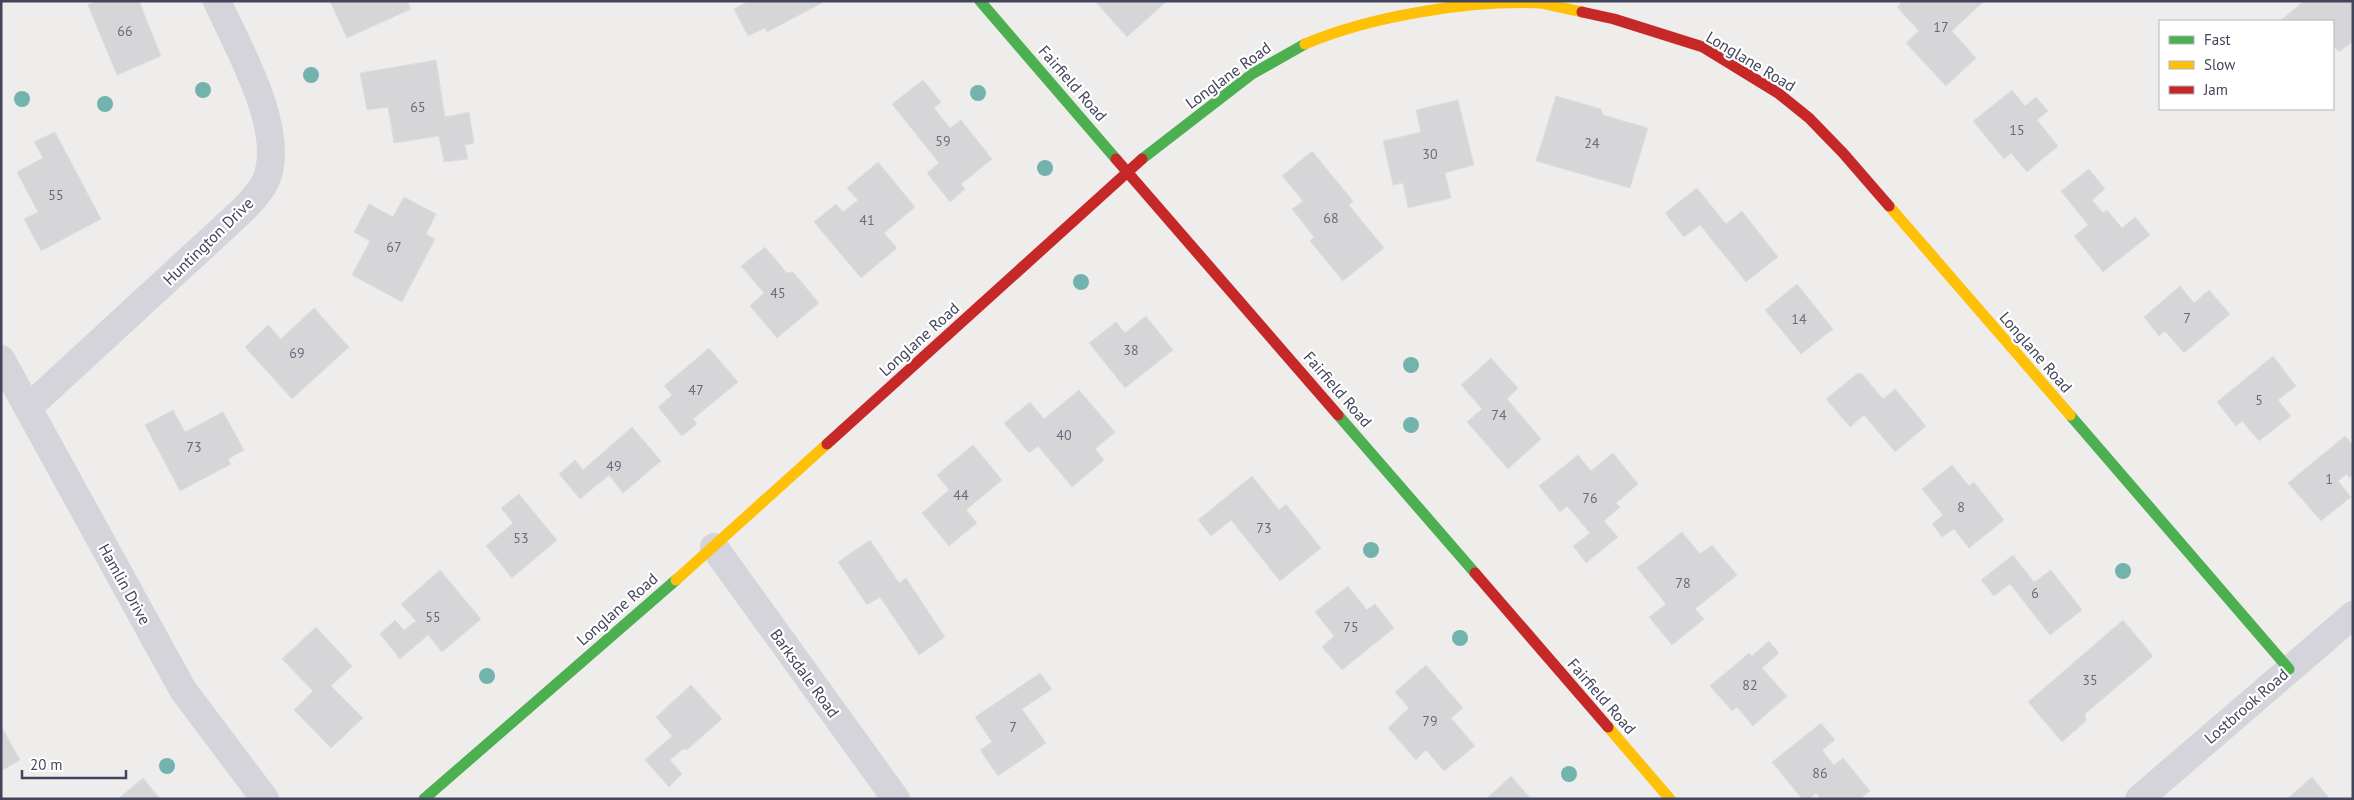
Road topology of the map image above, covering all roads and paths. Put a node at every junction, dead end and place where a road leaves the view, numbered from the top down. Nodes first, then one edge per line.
1 (217, 1) edge
2 (980, 1) edge
3 (1128, 171) junction
4 (1, 359) edge
5 (29, 407) junction
6 (714, 547) junction
7 (2353, 615) edge
8 (2289, 669) junction
9 (265, 799) edge
10 (424, 799) edge
11 (896, 799) edge
12 (1670, 799) edge
13 (2139, 799) edge

1 - 5 street, Huntington Drive
2 - 3 street, Fairfield Road
3 - 6 street, Longlane Road
3 - 8 street, Longlane Road
3 - 12 street, Fairfield Road
4 - 5 street, Hamlin Drive
5 - 9 street, Hamlin Drive
6 - 10 street, Longlane Road
6 - 11 street, Barksdale Road
7 - 8 street, Lostbrook Road
8 - 13 street, Lostbrook Road

